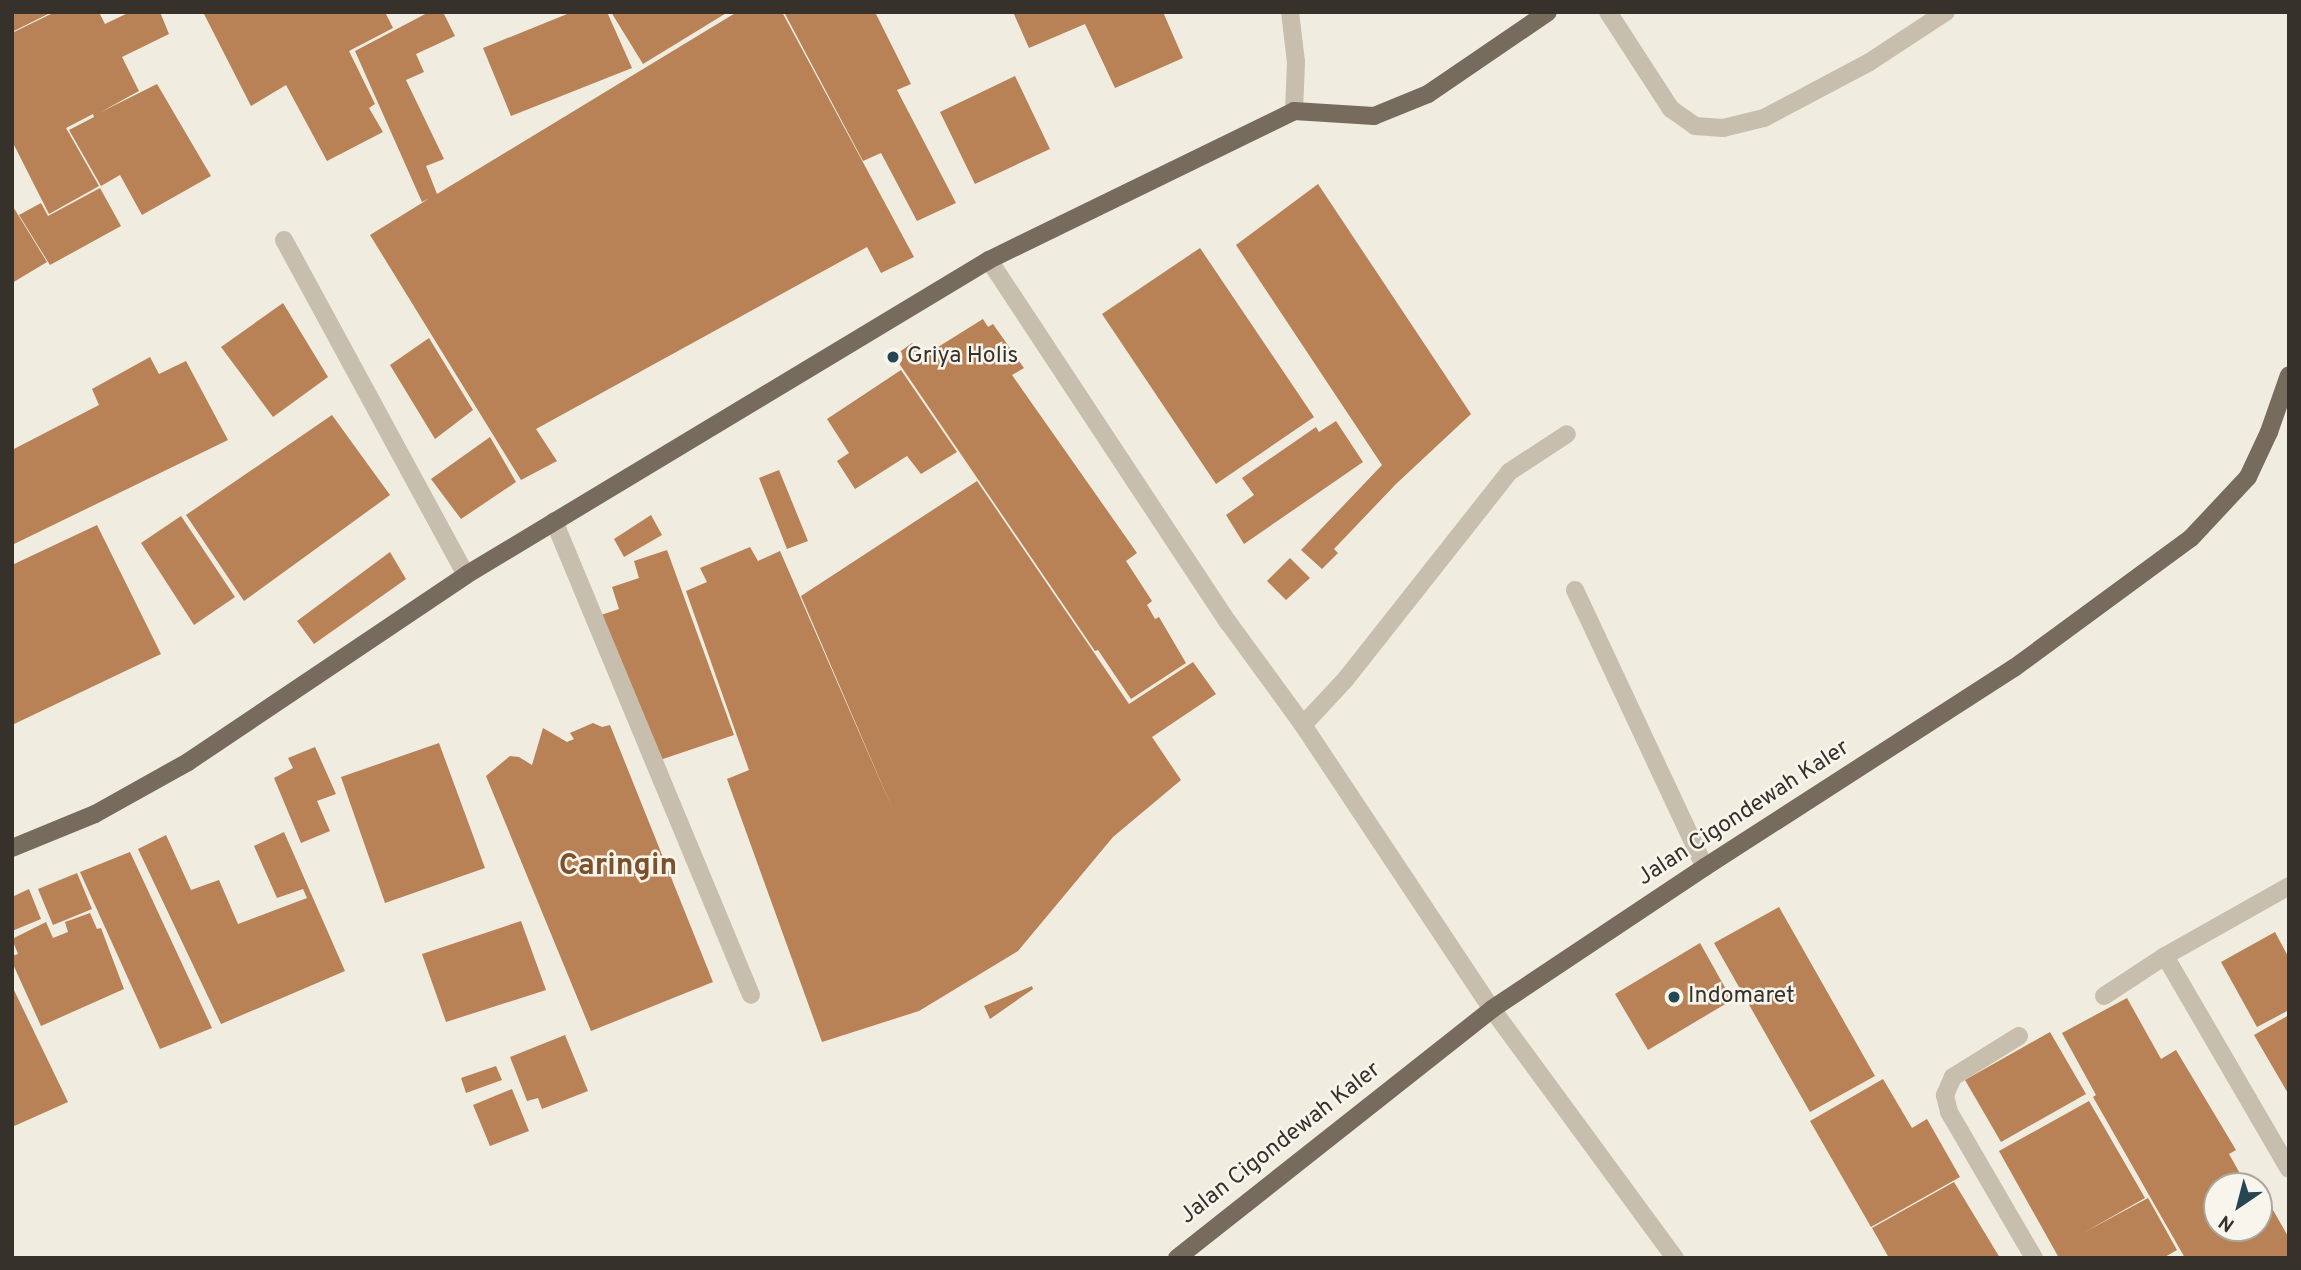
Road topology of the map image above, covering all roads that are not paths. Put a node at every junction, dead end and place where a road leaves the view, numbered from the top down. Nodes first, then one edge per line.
1 (1290, 12) edge
2 (1548, 12) edge
3 (1608, 12) edge
4 (1946, 12) edge
5 (1294, 111) junction
6 (284, 240) dead end
7 (989, 260) junction
8 (2289, 375) edge
9 (1567, 433) dead end
10 (554, 521) junction
11 (466, 575) junction
12 (1575, 590) dead end
13 (1303, 725) junction
14 (12, 848) edge
15 (1704, 867) junction
16 (2289, 886) edge
17 (2165, 956) junction
18 (751, 995) dead end
19 (2104, 996) dead end
20 (1492, 1009) junction
21 (2019, 1036) dead end
22 (2287, 1162) edge
23 (1177, 1258) edge
24 (1675, 1258) edge
25 (2034, 1258) edge

1 - 5 street
2 - 5 main road
3 - 4 street
5 - 7 main road
6 - 11 street
7 - 10 main road
7 - 13 street
8 - 15 main road, Jalan Cigondewah Kaler
9 - 13 street
10 - 11 main road
10 - 18 street
11 - 14 main road
12 - 15 street
13 - 20 street
15 - 20 main road, Jalan Cigondewah Kaler
16 - 17 street
17 - 19 street
17 - 22 street
20 - 23 main road, Jalan Cigondewah Kaler
20 - 24 street
21 - 25 street

